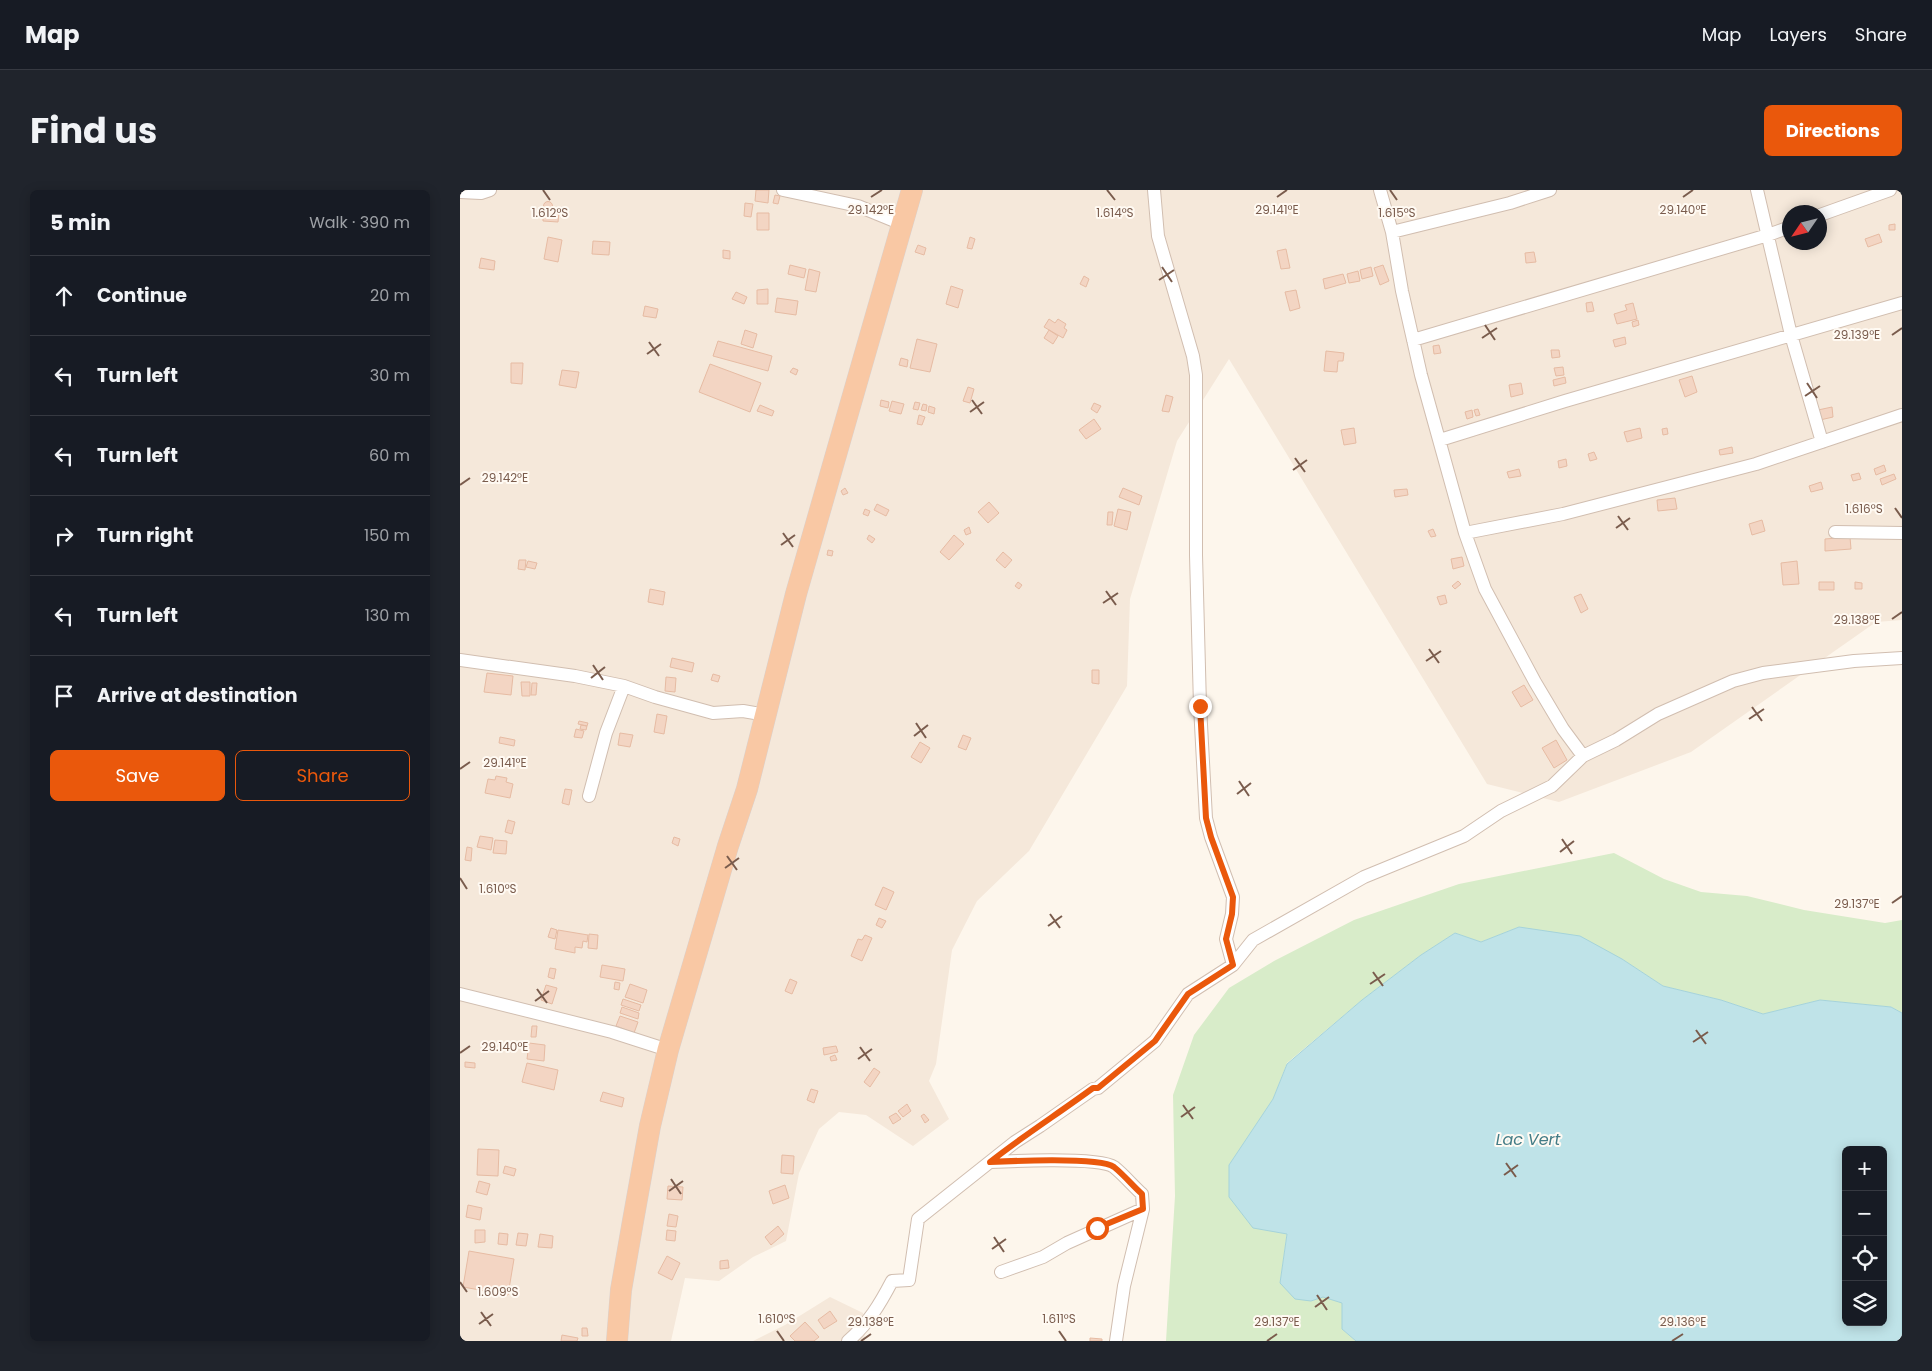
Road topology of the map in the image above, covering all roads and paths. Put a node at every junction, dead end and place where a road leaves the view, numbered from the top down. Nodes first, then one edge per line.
1 (490, 190) edge
2 (783, 190) edge
3 (912, 190) edge
4 (1154, 190) edge
5 (1380, 190) edge
6 (1550, 190) edge
7 (1756, 190) edge
8 (1890, 190) edge
9 (460, 192) edge
10 (1827, 212) edge
11 (902, 224) junction
12 (1782, 230) edge
13 (1392, 232) junction
14 (1768, 235) junction
15 (1902, 303) edge
16 (1791, 336) junction
17 (1414, 340) junction
18 (1902, 415) edge
19 (1440, 440) junction
20 (1822, 442) junction
21 (1835, 532) dead end
22 (1465, 533) junction
23 (1902, 533) edge
24 (1902, 658) edge
25 (460, 660) edge
26 (624, 686) junction
27 (766, 715) junction
28 (1583, 756) junction
29 (589, 796) dead end
30 (1233, 965) junction
31 (460, 994) edge
32 (668, 1050) junction
33 (990, 1162) junction
34 (1143, 1209) junction
35 (1001, 1272) dead end
36 (617, 1341) edge
37 (848, 1341) edge
38 (1116, 1341) edge

1 - 9 street
2 - 11 street
3 - 11 highway
4 - 30 street
5 - 13 street
6 - 13 street
7 - 14 street
8 - 10 street
11 - 27 highway
12 - 14 street
13 - 17 street
14 - 16 street
14 - 17 street
15 - 16 street
16 - 19 street
16 - 20 street
17 - 19 street
18 - 20 street
19 - 22 street
20 - 22 street
21 - 23 street
22 - 28 street
24 - 28 street
25 - 26 street
26 - 27 street
26 - 29 street
27 - 32 highway
28 - 30 street
30 - 33 street
31 - 32 street
32 - 36 highway
33 - 34 street
33 - 37 street
34 - 35 street
34 - 38 street

